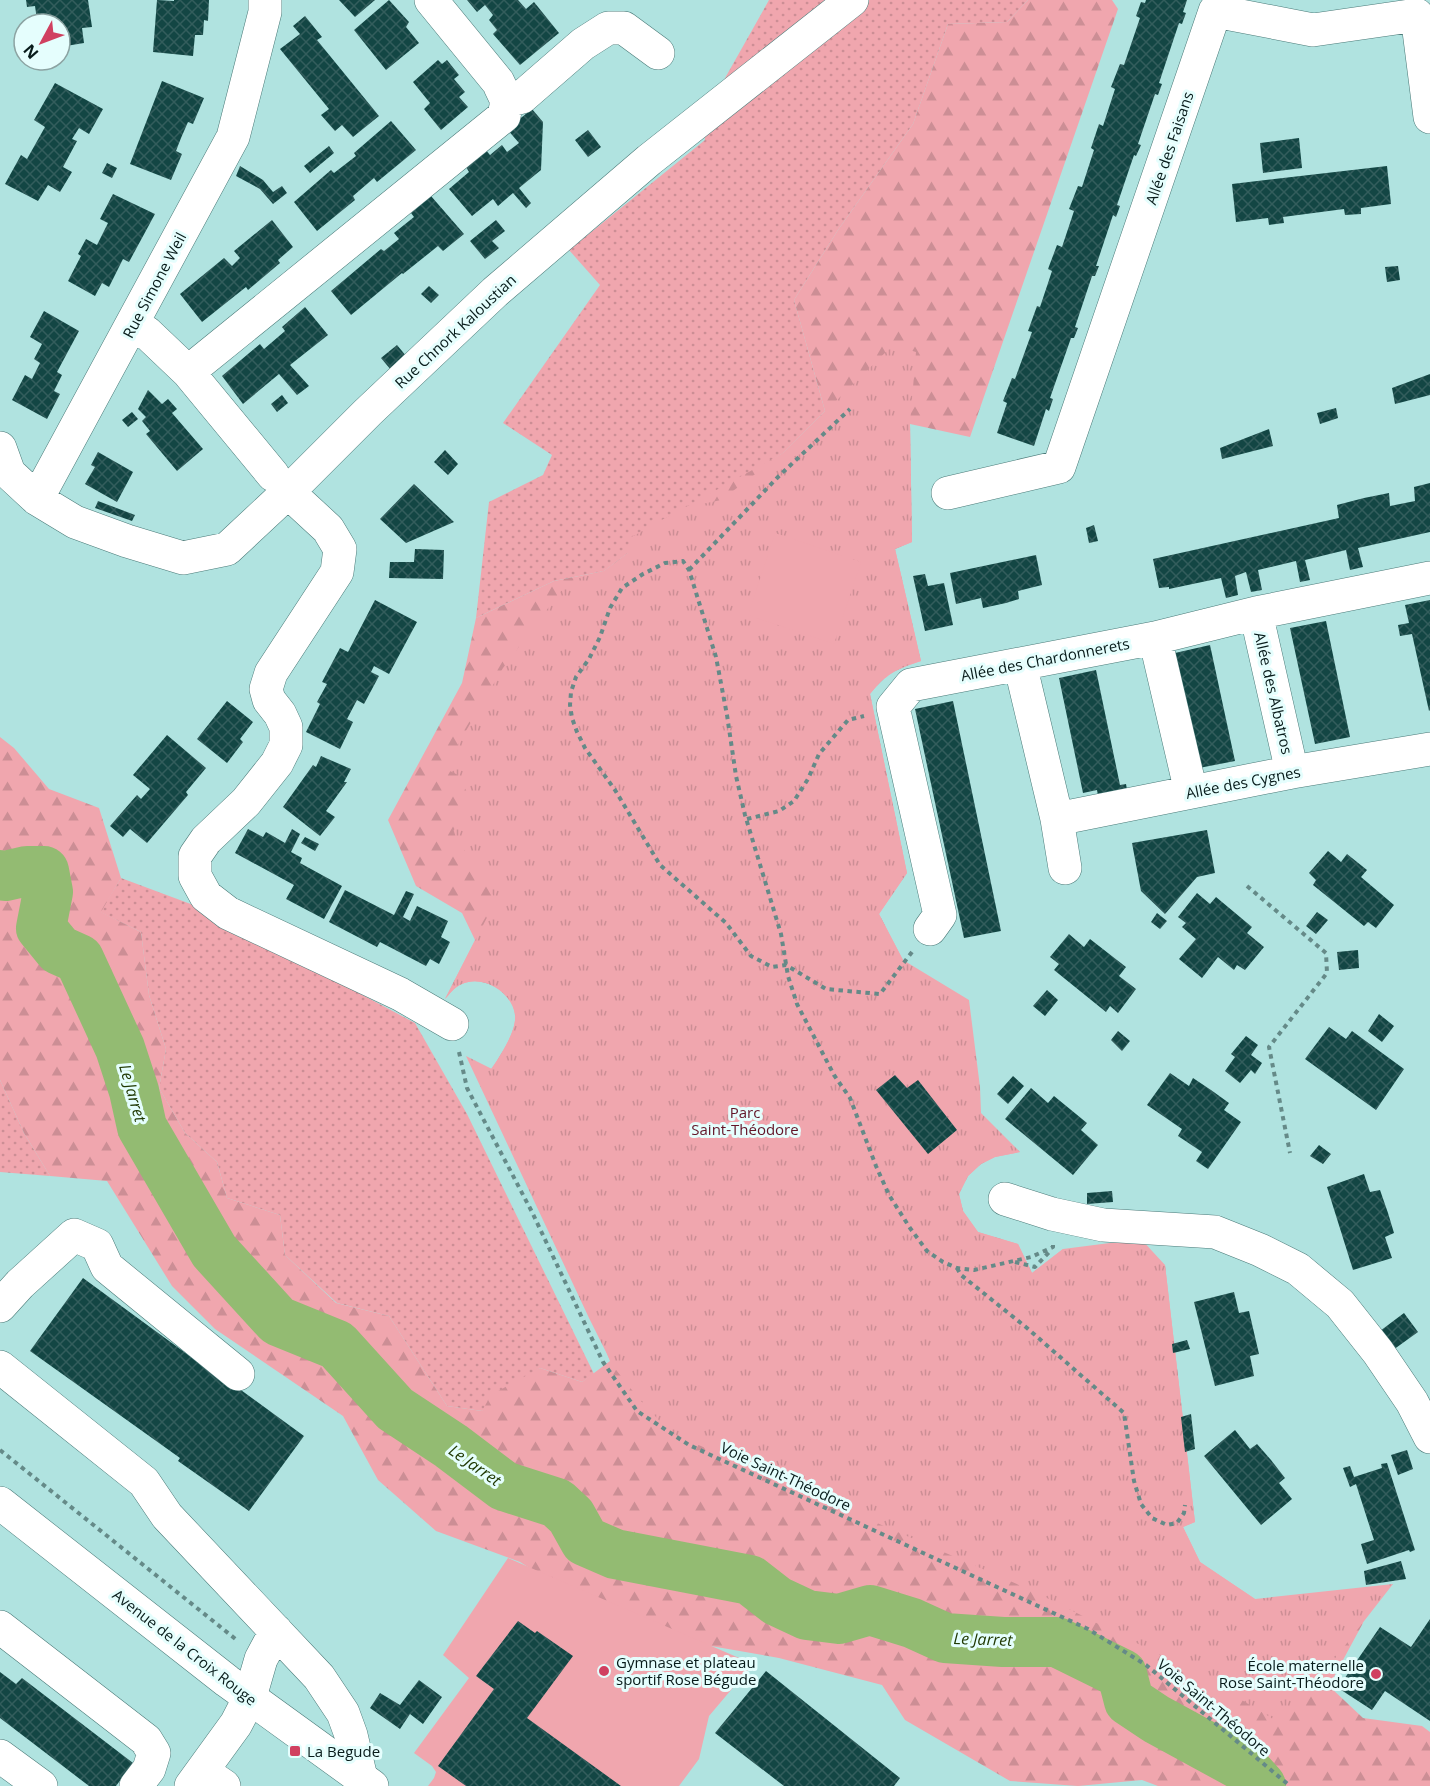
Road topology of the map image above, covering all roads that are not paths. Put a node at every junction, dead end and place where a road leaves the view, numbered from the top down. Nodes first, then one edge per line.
1 (265, 0) edge
2 (431, 0) edge
3 (852, 0) edge
4 (658, 53) dead end
5 (507, 101) junction
6 (1430, 117) edge
7 (134, 324) junction
8 (188, 372) junction
9 (0, 447) edge
10 (281, 483) junction
11 (948, 493) dead end
12 (37, 499) junction
13 (1430, 578) edge
14 (1256, 613) junction
15 (1155, 638) junction
16 (1020, 664) junction
17 (1430, 749) edge
18 (1292, 772) junction
19 (1191, 792) junction
20 (1057, 819) junction
21 (1065, 868) dead end
22 (930, 929) road end
23 (452, 1024) road end
24 (1005, 1199) dead end
25 (0, 1306) edge
26 (0, 1367) edge
27 (238, 1374) dead end
28 (1430, 1437) edge
29 (0, 1503) edge
30 (0, 1627) edge
31 (269, 1645) junction
32 (250, 1697) junction
33 (0, 1756) edge
34 (206, 1781) edge
35 (367, 1782) edge
36 (40, 1786) edge
37 (136, 1786) edge

1 - 7 street, Rue Simone Weil
2 - 5 street
3 - 10 street, Rue Chnork Kaloustian
4 - 5 street
5 - 8 street
6 - 11 street, Allée des Faisans
7 - 8 street
7 - 12 street, Rue Simone Weil
8 - 10 street
9 - 12 street
10 - 12 street, Rue Chnork Kaloustian
10 - 23 street
13 - 14 street, Allée des Chardonnerets
14 - 15 street, Allée des Chardonnerets
14 - 18 street, Allée des Albatros
15 - 16 street, Allée des Chardonnerets
15 - 19 street
16 - 20 street
16 - 22 street, Allée des Chardonnerets
17 - 18 street, Allée des Cygnes
18 - 19 street, Allée des Cygnes
19 - 20 street, Allée des Cygnes
20 - 21 street
24 - 28 street
25 - 27 street
26 - 31 street
29 - 32 street, Avenue de la Croix Rouge
30 - 37 street
31 - 32 street
31 - 35 street
32 - 34 street
32 - 35 street, Avenue de la Croix Rouge
33 - 36 street

